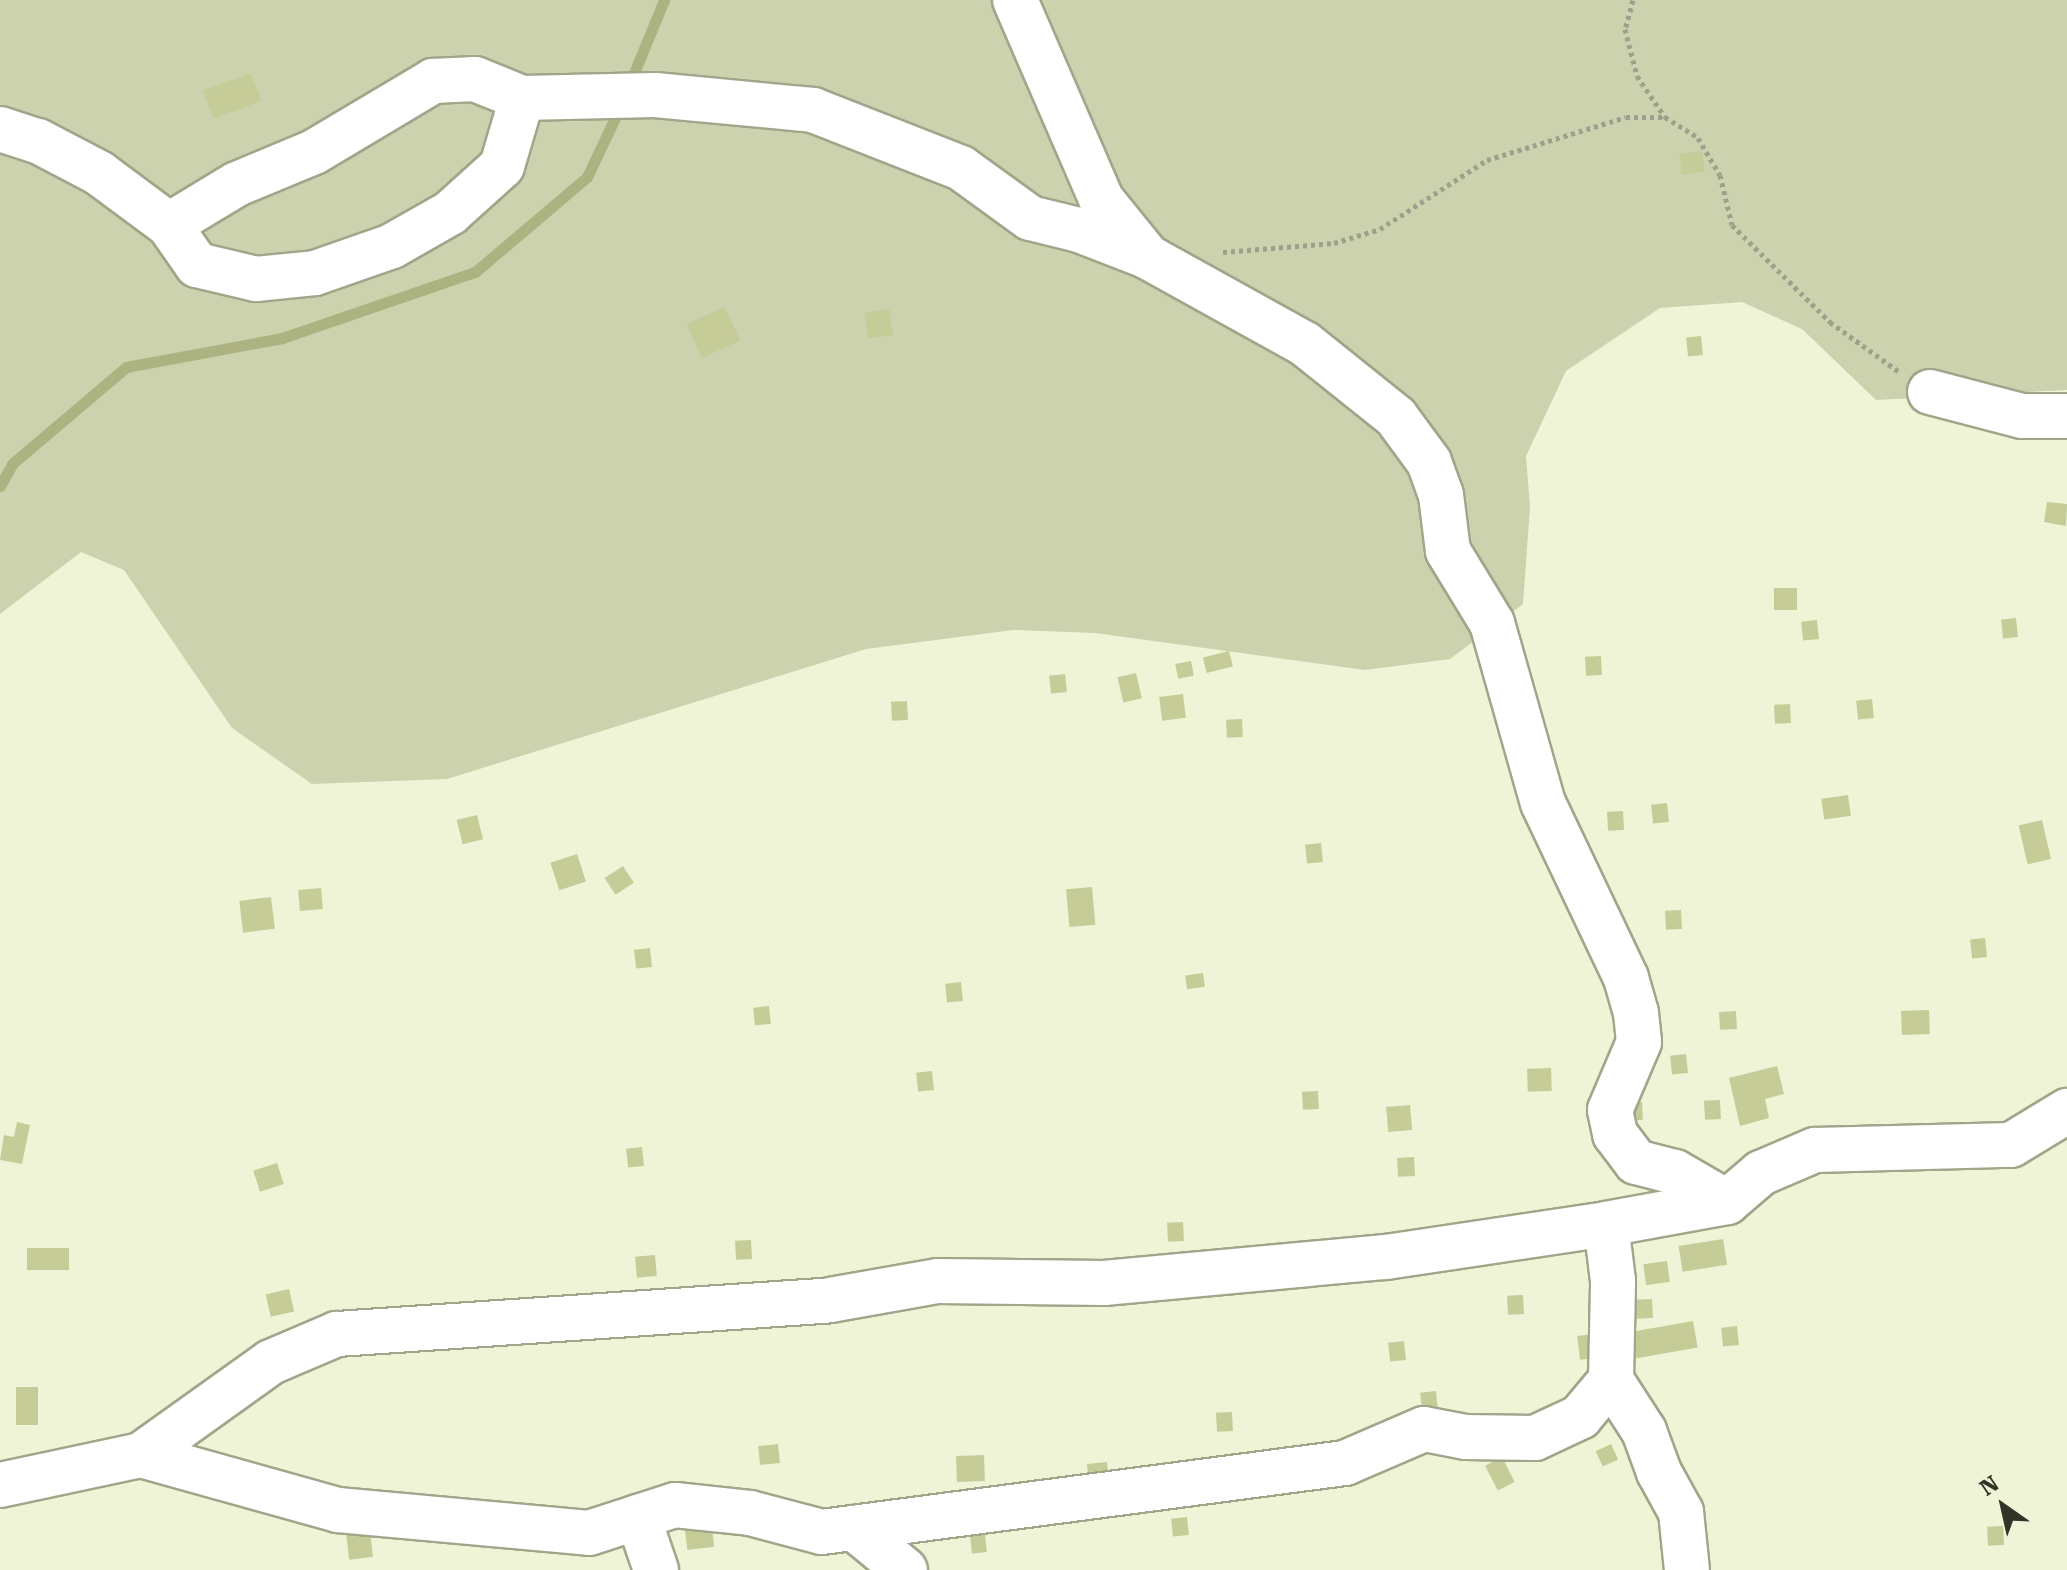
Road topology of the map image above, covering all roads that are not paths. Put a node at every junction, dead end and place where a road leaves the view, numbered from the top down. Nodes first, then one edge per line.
1 (1015, 0) edge
2 (522, 98) junction
3 (0, 129) edge
4 (169, 225) junction
5 (1148, 257) junction
6 (1930, 392) road end
7 (2067, 416) edge
8 (2067, 1111) edge
9 (1727, 1202) junction
10 (1606, 1224) junction
11 (1611, 1380) junction
12 (141, 1455) junction
13 (0, 1485) edge
14 (638, 1517) junction
15 (854, 1528) junction
16 (656, 1570) edge
17 (905, 1570) edge
18 (1687, 1570) edge

1 - 5 street
2 - 4 street
2 - 4 street
2 - 5 street
3 - 4 street
5 - 9 street
6 - 7 street
8 - 9 street
9 - 10 street
10 - 11 street
10 - 12 street
11 - 15 street
11 - 18 street
12 - 13 street
12 - 14 street
14 - 15 street
14 - 16 street
15 - 17 street

